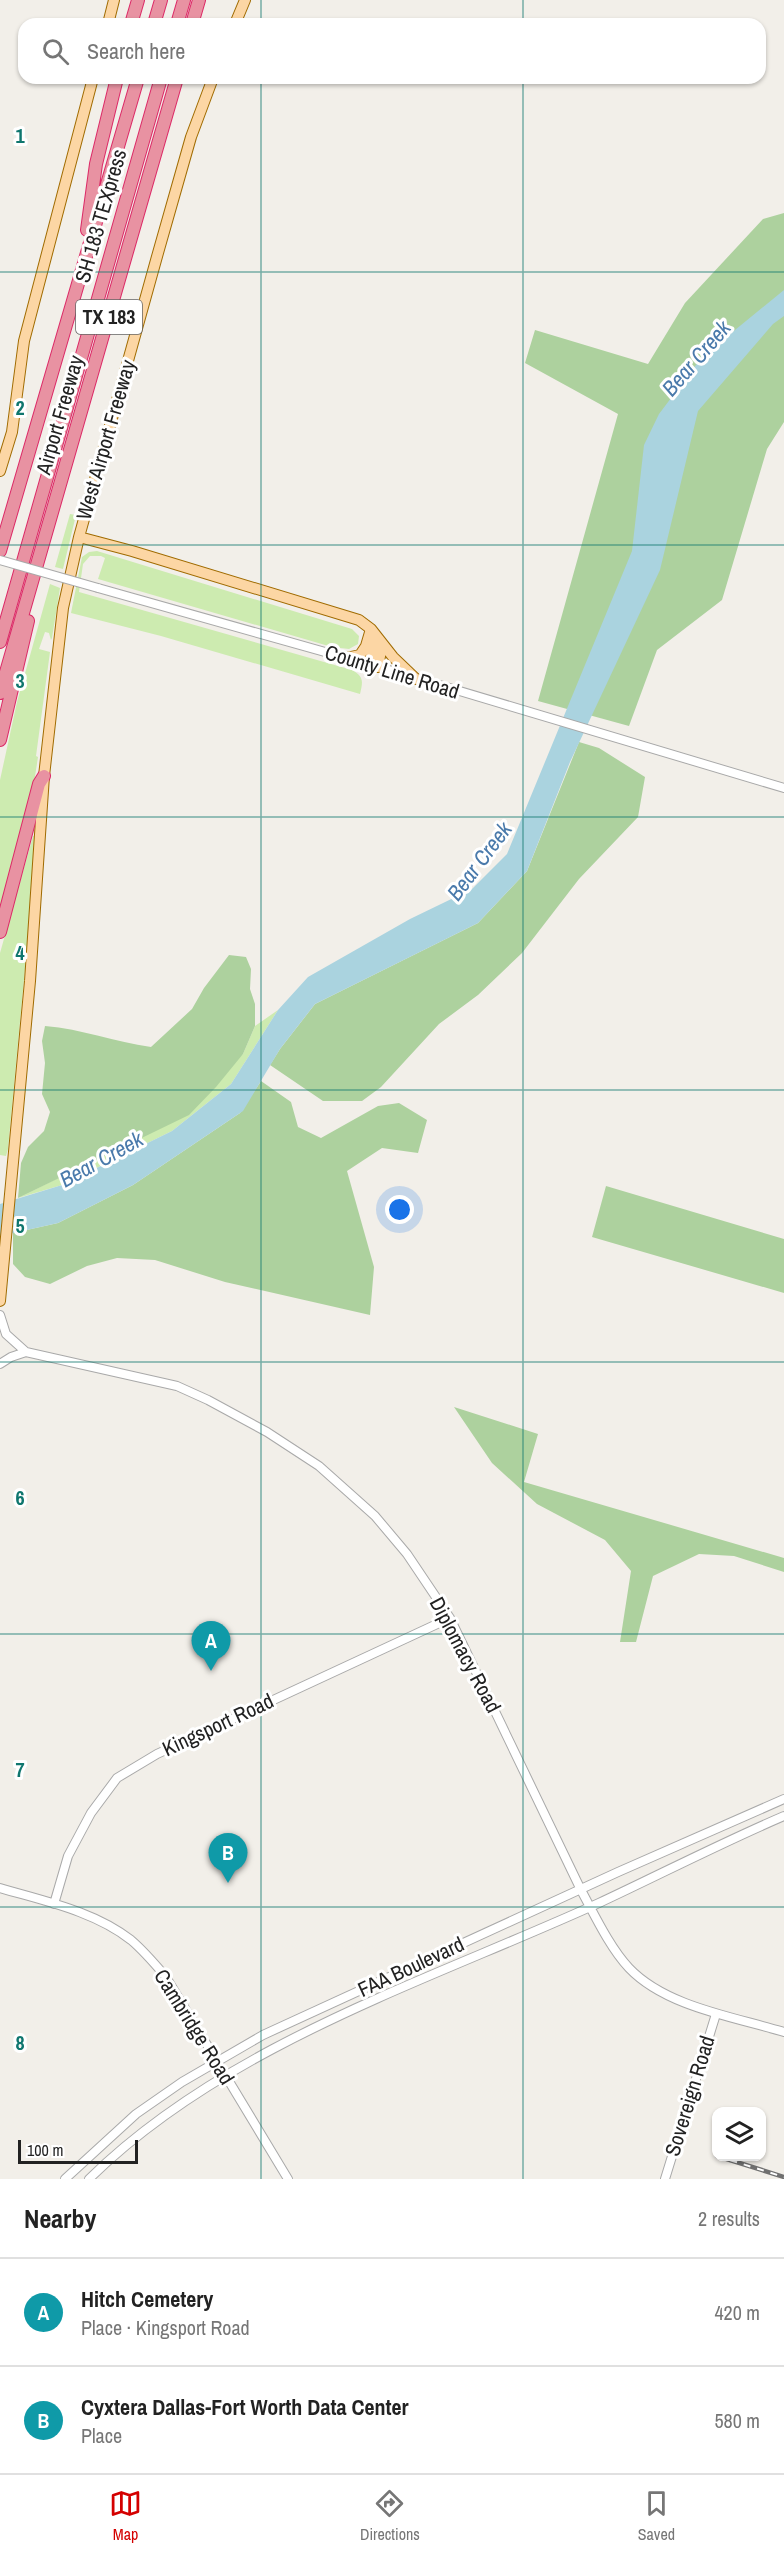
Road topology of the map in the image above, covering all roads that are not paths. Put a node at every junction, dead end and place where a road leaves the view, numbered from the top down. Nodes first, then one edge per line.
1 (114, 0) edge
2 (138, 0) edge
3 (159, 0) edge
4 (176, 0) edge
5 (184, 0) edge
6 (199, 0) edge
7 (245, 0) edge
8 (110, 18) edge
9 (133, 18) edge
10 (155, 18) edge
11 (171, 18) edge
12 (179, 18) edge
13 (194, 18) edge
14 (238, 18) edge
15 (91, 84) edge
16 (116, 84) edge
17 (136, 84) edge
18 (152, 84) edge
19 (159, 84) edge
20 (175, 84) edge
21 (211, 84) edge
22 (81, 270) junction
23 (0, 471) edge
24 (79, 537) junction
25 (0, 551) edge
26 (40, 555) junction
27 (0, 560) edge
28 (0, 614) edge
29 (371, 629) junction
30 (0, 642) edge
31 (346, 658) junction
32 (374, 666) junction
33 (416, 678) junction
34 (0, 693) edge
35 (0, 740) edge
36 (44, 776) junction
37 (784, 788) edge
38 (0, 932) edge
39 (0, 1301) edge
40 (0, 1315) edge
41 (26, 1352) junction
42 (0, 1364) edge
43 (450, 1618) junction
44 (784, 1799) edge
45 (784, 1816) edge
46 (701, 1836) junction
47 (709, 1850) junction
48 (0, 1888) edge
49 (581, 1890) junction
50 (54, 1904) junction
51 (590, 1907) junction
52 (456, 1947) junction
53 (462, 1961) junction
54 (336, 2001) junction
55 (716, 2014) junction
56 (343, 2016) junction
57 (784, 2032) edge
58 (216, 2061) junction
59 (226, 2077) junction
60 (95, 2150) junction
61 (105, 2163) junction
62 (65, 2179) edge
63 (89, 2179) edge
64 (288, 2179) edge
65 (665, 2179) edge

1 - 8 main road
2 - 9 highway
3 - 10 highway
4 - 11 highway
5 - 12 highway
6 - 13 highway
7 - 14 main road
15 - 23 main road
16 - 22 highway
17 - 22 highway, Airport Freeway / TX 183
18 - 28 highway, SH 183 TEXpress
19 - 30 highway, SH 183 TEXpress
20 - 26 highway, Airport Freeway / TX 183
21 - 24 main road, West Airport Freeway
22 - 25 highway, Airport Freeway / TX 183
24 - 29 main road
24 - 36 main road, West Airport Freeway
26 - 34 highway, Airport Freeway / TX 183
26 - 35 highway
27 - 31 street, County Line Road, bridge
29 - 31 main road
29 - 32 main road
29 - 33 main road
31 - 32 street, County Line Road
32 - 33 street, County Line Road
33 - 37 street, County Line Road
36 - 38 highway
36 - 39 main road
40 - 41 street
41 - 42 street
41 - 43 street, Diplomacy Road
43 - 49 street, Diplomacy Road
43 - 50 street, Kingsport Road
44 - 46 street, FAA Boulevard
45 - 47 street, FAA Boulevard
46 - 47 street
46 - 49 street, FAA Boulevard
47 - 51 street, FAA Boulevard
48 - 50 street, Cambridge Road
49 - 51 street, Diplomacy Road
49 - 52 street, FAA Boulevard
50 - 58 street, Cambridge Road
51 - 53 street, FAA Boulevard
51 - 55 street, Diplomacy Road
52 - 53 street
52 - 54 street, FAA Boulevard
53 - 56 street, FAA Boulevard
54 - 56 street
54 - 58 street, FAA Boulevard
55 - 57 street, Diplomacy Road
55 - 65 street, Sovereign Road
56 - 59 street, FAA Boulevard
58 - 59 street, Cambridge Road
58 - 60 street, FAA Boulevard
59 - 61 street, FAA Boulevard
59 - 64 street, Cambridge Road
60 - 61 street
60 - 62 street, FAA Boulevard
61 - 63 street, FAA Boulevard

